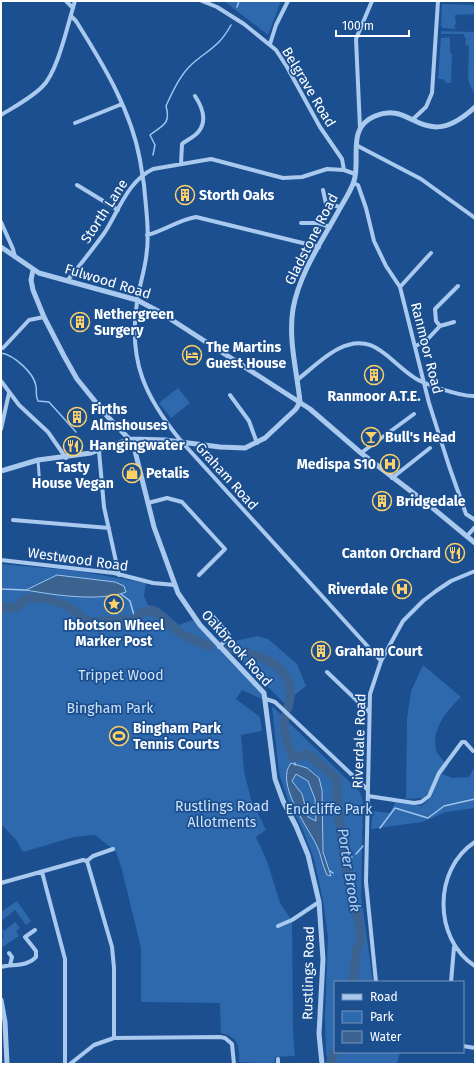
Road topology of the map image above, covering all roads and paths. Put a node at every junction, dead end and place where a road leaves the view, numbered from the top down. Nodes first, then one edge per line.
1 (66, 1) edge
2 (76, 1) edge
3 (202, 1) edge
4 (288, 1) edge
5 (372, 1) edge
6 (438, 1) edge
7 (73, 8) junction
8 (71, 16) junction
9 (270, 44) junction
10 (194, 96) dead end
11 (122, 104) junction
12 (475, 108) edge
13 (1, 115) edge
14 (412, 120) junction
15 (75, 122) dead end
16 (360, 128) junction
17 (356, 145) junction
18 (181, 164) junction
19 (344, 170) junction
20 (355, 174) junction
21 (353, 183) junction
22 (77, 185) dead end
23 (323, 190) dead end
24 (341, 207) junction
25 (118, 210) junction
26 (475, 218) edge
27 (1, 222) edge
28 (301, 223) dead end
29 (330, 227) junction
30 (147, 235) junction
31 (10, 241) junction
32 (2, 247) edge
33 (318, 247) junction
34 (432, 253) dead end
35 (15, 257) junction
36 (33, 270) junction
37 (67, 281) junction
38 (458, 286) dead end
39 (400, 287) junction
40 (137, 300) junction
41 (44, 317) junction
42 (454, 322) dead end
43 (440, 326) junction
44 (415, 346) junction
45 (3, 348) dead end
46 (297, 380) junction
47 (1, 381) edge
48 (424, 382) junction
49 (8, 392) junction
50 (230, 395) dead end
51 (475, 396) edge
52 (300, 402) junction
53 (414, 414) dead end
54 (1, 429) edge
55 (130, 439) junction
56 (181, 442) junction
57 (257, 443) junction
58 (430, 448) dead end
59 (99, 450) junction
60 (362, 453) junction
61 (66, 458) junction
62 (38, 460) junction
63 (1, 471) edge
64 (392, 478) junction
65 (40, 487) dead end
66 (148, 502) junction
67 (13, 520) dead end
68 (475, 520) edge
69 (475, 527) edge
70 (109, 528) junction
71 (467, 536) junction
72 (475, 543) edge
73 (1, 560) edge
74 (475, 571) edge
75 (119, 575) junction
76 (199, 575) dead end
77 (175, 585) junction
78 (210, 613) dead end
79 (219, 647) junction
80 (381, 661) junction
81 (327, 672) dead end
82 (266, 699) junction
83 (369, 712) junction
84 (473, 752) dead end
85 (368, 790) junction
86 (368, 796) junction
87 (475, 842) edge
88 (113, 849) dead end
89 (87, 860) junction
90 (42, 872) junction
91 (1, 883) edge
92 (319, 902) junction
93 (278, 926) dead end
94 (35, 930) dead end
95 (454, 946) junction
96 (9, 953) dead end
97 (10, 965) junction
98 (475, 966) edge
99 (1, 967) edge
100 (376, 981) edge
101 (451, 981) edge
102 (1, 1000) edge
103 (114, 1038) junction
104 (464, 1046) edge
105 (475, 1048) edge
106 (7, 1064) edge
107 (65, 1064) edge
108 (70, 1064) edge
109 (234, 1064) edge
110 (322, 1064) edge

1 - 7 street
2 - 7 street
3 - 9 street, Belgrave Road
4 - 9 street
5 - 16 street
6 - 14 street
7 - 8 street
8 - 11 street, Graham Road
8 - 13 street
9 - 19 street, Belgrave Road
10 - 18 street
11 - 15 street
11 - 30 street, Graham Road, bridge
12 - 14 street
14 - 16 street
16 - 17 street, Gladstone Road
17 - 20 street, Gladstone Road
17 - 26 street
18 - 19 street, Storth Lane
18 - 25 street, Storth Lane
19 - 20 street, Storth Lane
20 - 21 street, Gladstone Road
21 - 24 street, Gladstone Road
21 - 39 street, Ranmoor Road
22 - 25 street
23 - 24 street
24 - 29 street, Gladstone Road
25 - 37 street, Storth Lane
27 - 31 street
28 - 29 street
29 - 33 street, Gladstone Road
30 - 33 street
30 - 40 street, Graham Road
31 - 32 street
31 - 35 street
32 - 35 street, Fulwood Road
33 - 46 street, Gladstone Road
34 - 39 street
35 - 36 street, Fulwood Road
36 - 37 street, Fulwood Road
36 - 41 street
37 - 40 street, Fulwood Road
38 - 43 street
39 - 44 street, Ranmoor Road
40 - 52 street, Fulwood Road
40 - 56 street, Graham Road
41 - 45 street
41 - 55 street
42 - 43 street
43 - 44 street
44 - 48 street, Ranmoor Road
46 - 48 street
46 - 52 street, Gladstone Road
47 - 49 street
48 - 51 street
48 - 68 street, Ranmoor Road
49 - 54 street
49 - 61 street
50 - 57 street
52 - 57 street
52 - 60 street, Fulwood Road
53 - 60 street
55 - 56 street
55 - 59 street
55 - 66 street, Oakbrook Road
56 - 57 street
56 - 80 street, Graham Road
58 - 64 street
59 - 61 street
59 - 70 street
60 - 64 street, Fulwood Road
61 - 62 street
62 - 63 street
62 - 65 street
64 - 71 street, Fulwood Road
66 - 76 street
66 - 77 street, Oakbrook Road
67 - 70 street
69 - 71 street
70 - 75 street
71 - 72 street, Fulwood Road
73 - 75 street, Westwood Road
74 - 80 street, Riverdale Road
75 - 77 street, Westwood Road
77 - 79 street, Oakbrook Road
78 - 79 street
79 - 82 street, Oakbrook Road
80 - 83 street, Riverdale Road
81 - 83 street
82 - 85 street, Oakbrook Road
82 - 92 street, Rustlings Road
83 - 85 street, Riverdale Road
84 - 86 street
85 - 86 street, Riverdale Road
86 - 100 street, Riverdale Road
87 - 95 street
88 - 89 street
89 - 90 street
89 - 103 street
90 - 91 street
90 - 107 street
92 - 93 street
92 - 110 street, Rustlings Road
94 - 97 street
95 - 98 street
95 - 101 street
96 - 97 street
97 - 99 street
102 - 106 street
103 - 108 street
103 - 109 street
104 - 105 street

